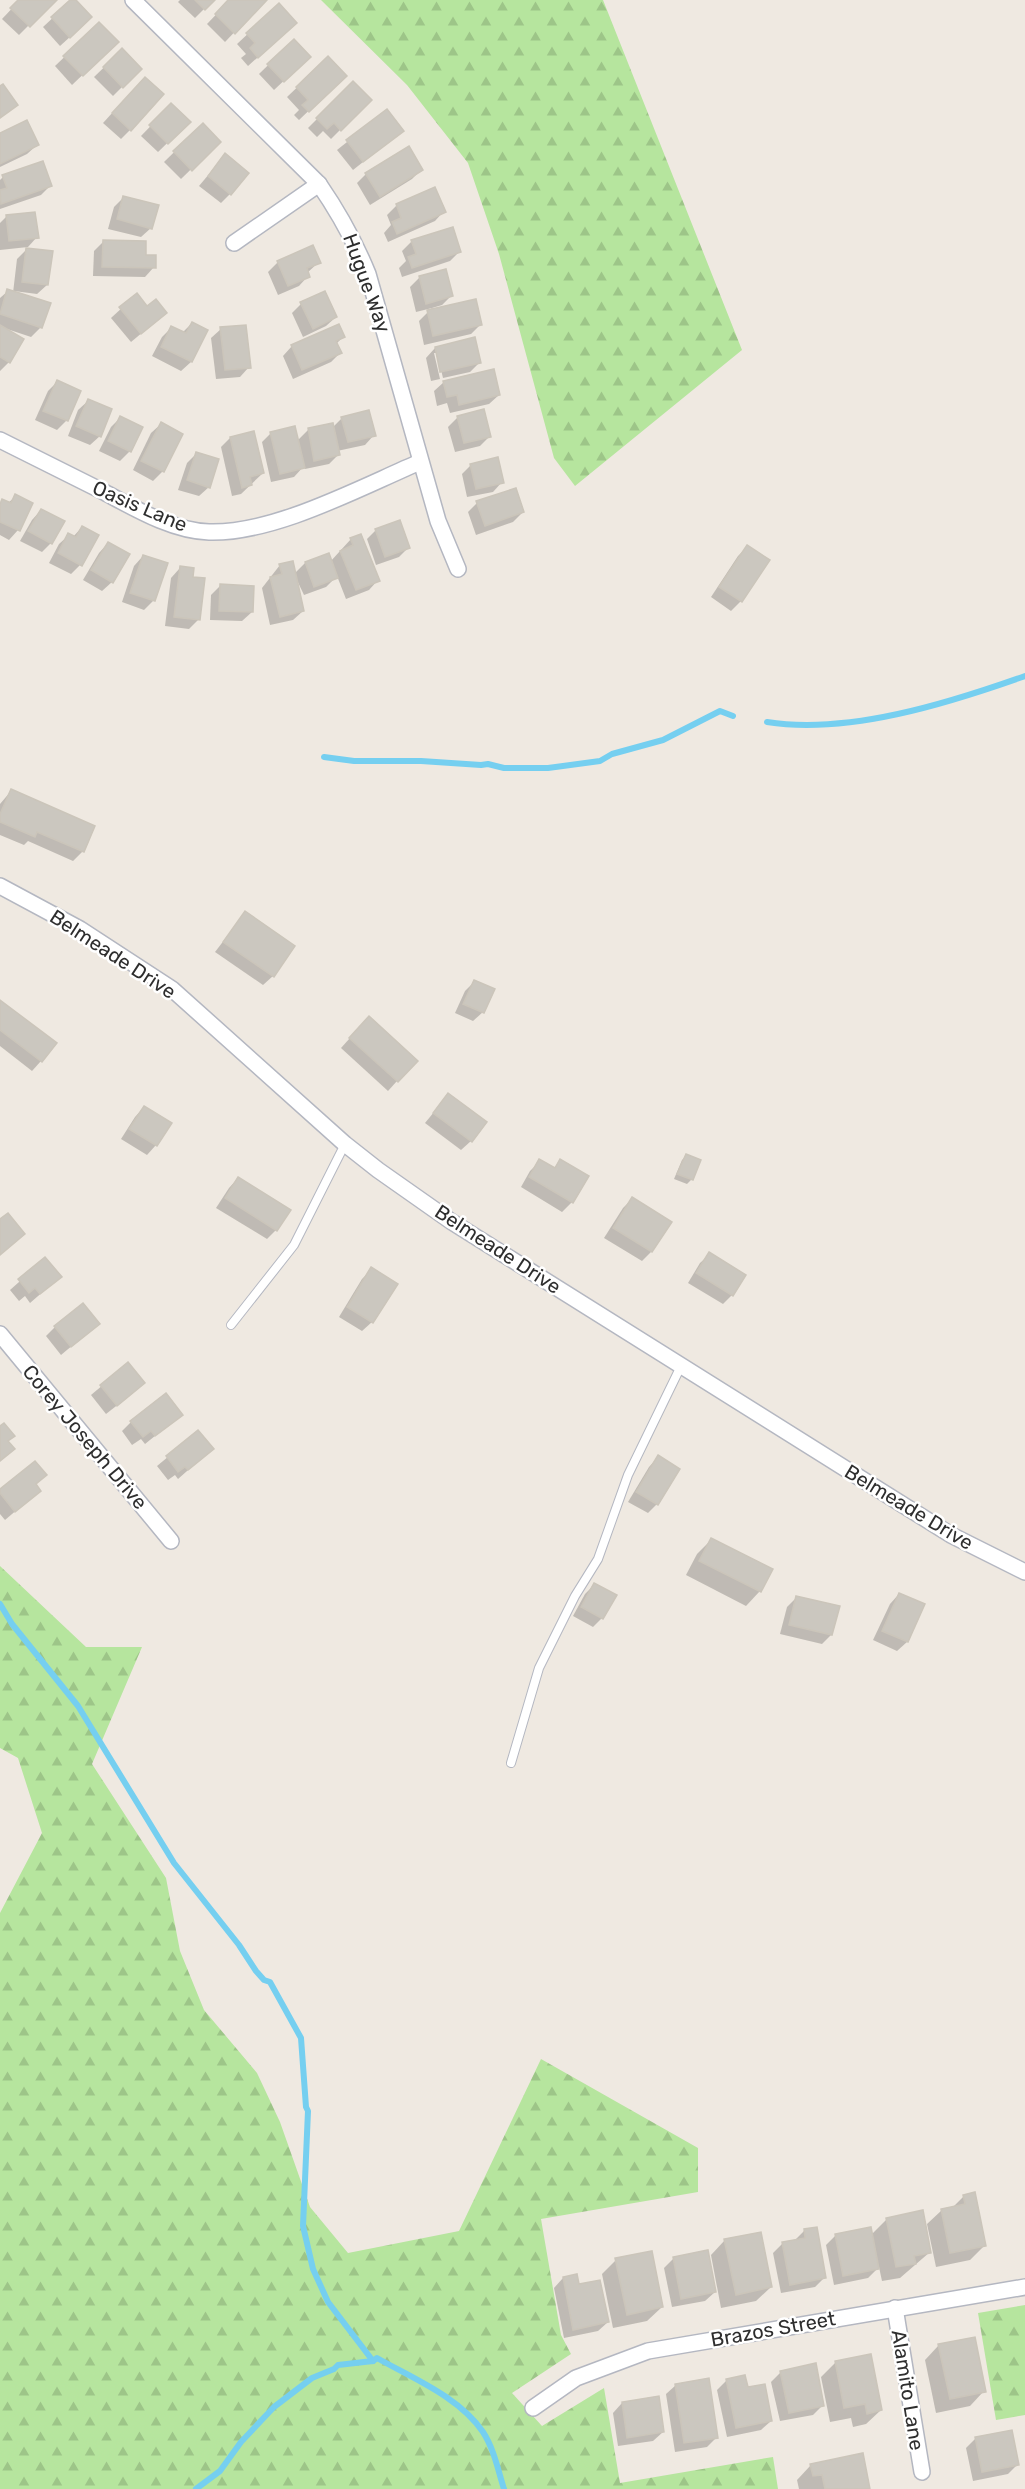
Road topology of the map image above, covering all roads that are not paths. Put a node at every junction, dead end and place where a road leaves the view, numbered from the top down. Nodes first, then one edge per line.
1 (133, 0) edge
2 (320, 184) junction
3 (234, 243) dead end
4 (0, 440) edge
5 (420, 462) junction
6 (458, 568) dead end
7 (0, 886) edge
8 (345, 1144) junction
9 (231, 1325) dead end
10 (0, 1334) edge
11 (681, 1366) junction
12 (171, 1540) dead end
13 (1025, 1572) edge
14 (511, 1763) dead end
15 (1025, 2287) edge
16 (895, 2308) junction
17 (533, 2408) dead end
18 (922, 2472) dead end

1 - 2 street, Hugue Way
2 - 3 street
2 - 5 street, Hugue Way
4 - 5 street, Oasis Lane
5 - 6 street, Hugue Way
7 - 8 street, Belmeade Drive
8 - 9 lane
8 - 11 street, Belmeade Drive
10 - 12 street, Corey Joseph Drive
11 - 13 street, Belmeade Drive
11 - 14 lane
15 - 16 street, Brazos Street
16 - 17 street, Brazos Street
16 - 18 street, Alamito Lane

